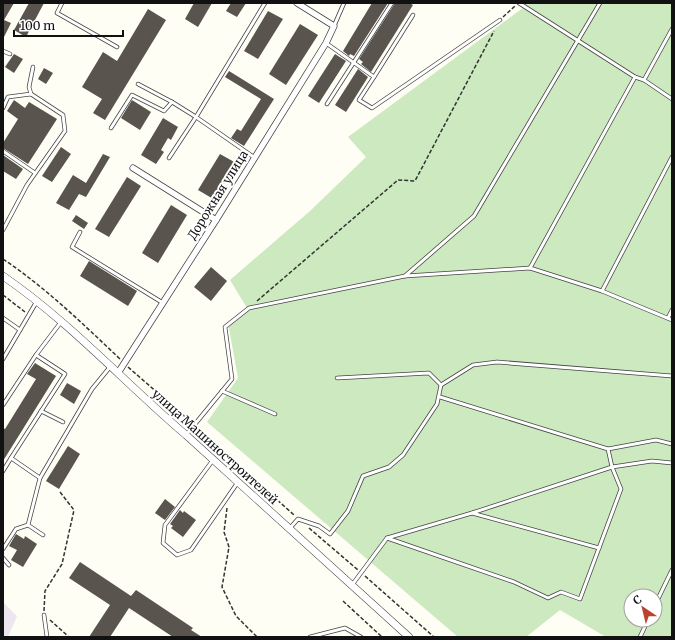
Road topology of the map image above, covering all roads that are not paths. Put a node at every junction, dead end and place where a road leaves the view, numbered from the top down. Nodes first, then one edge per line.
1 (62, 3) edge
2 (264, 3) edge
3 (297, 3) edge
4 (344, 3) edge
5 (392, 3) edge
6 (518, 3) edge
7 (600, 3) edge
8 (413, 15) dead end
9 (500, 20) road end
10 (334, 26) junction
11 (672, 29) edge
12 (577, 42) junction
13 (326, 43) junction
14 (117, 47) dead end
15 (3, 50) edge
16 (10, 54) dead end
17 (354, 62) junction
18 (33, 67) dead end
19 (374, 77) junction
20 (635, 77) junction
21 (644, 80) junction
22 (138, 84) dead end
23 (31, 94) junction
24 (672, 99) edge
25 (172, 102) junction
26 (327, 104) dead end
27 (3, 108) edge
28 (196, 117) junction
29 (111, 128) dead end
30 (3, 150) edge
31 (672, 157) edge
32 (169, 158) dead end
33 (255, 158) junction
34 (133, 168) dead end
35 (35, 173) junction
36 (216, 220) junction
37 (3, 228) edge
38 (80, 232) dead end
39 (530, 268) junction
40 (3, 276) edge
41 (405, 276) junction
42 (602, 291) junction
43 (37, 301) junction
44 (163, 303) junction
45 (672, 310) edge
46 (3, 318) edge
47 (668, 318) junction
48 (672, 320) edge
49 (61, 322) junction
50 (20, 330) junction
51 (3, 348) edge
52 (8, 351) junction
53 (36, 355) junction
54 (3, 359) edge
55 (110, 367) junction
56 (118, 373) junction
57 (672, 376) edge
58 (337, 378) dead end
59 (441, 385) junction
60 (222, 391) junction
61 (440, 397) junction
62 (3, 405) edge
63 (41, 411) junction
64 (275, 414) dead end
65 (63, 422) dead end
66 (186, 435) junction
67 (672, 444) edge
68 (608, 449) junction
69 (11, 458) junction
70 (213, 459) junction
71 (672, 463) edge
72 (612, 467) junction
73 (3, 471) edge
74 (40, 478) junction
75 (238, 482) junction
76 (472, 513) junction
77 (28, 525) junction
78 (290, 529) junction
79 (43, 535) dead end
80 (387, 538) junction
81 (599, 548) junction
82 (3, 549) edge
83 (3, 558) edge
84 (9, 565) dead end
85 (672, 570) edge
86 (352, 585) junction
87 (663, 589) edge
88 (44, 615) road end
89 (47, 637) edge
90 (310, 637) edge
91 (361, 637) edge
92 (409, 637) edge

1 - 14 lane
2 - 28 lane
3 - 10 street
4 - 10 lane
5 - 17 lane
6 - 12 lane
7 - 12 lane
8 - 19 lane
9 - 19 lane
10 - 13 street, Дорожная улица
11 - 21 lane
12 - 20 lane
12 - 41 lane
13 - 17 lane
13 - 33 street, Дорожная улица
15 - 16 lane
17 - 19 lane
17 - 26 lane
18 - 23 lane
20 - 21 lane
20 - 39 lane
21 - 24 lane
22 - 25 lane
23 - 27 lane
23 - 35 lane
25 - 28 lane
25 - 29 lane
28 - 32 lane
28 - 33 lane
30 - 35 lane
31 - 42 lane
33 - 36 street, Дорожная улица
34 - 36 street
35 - 37 lane
36 - 44 street, Дорожная улица
38 - 44 lane
39 - 41 lane
39 - 42 lane
40 - 43 street, улица Машиностроителей
41 - 60 lane
42 - 47 lane
43 - 49 street, улица Машиностроителей
43 - 50 lane
44 - 56 street, Дорожная улица
45 - 47 lane
46 - 50 lane
47 - 48 lane
49 - 53 lane
49 - 55 street, улица Машиностроителей
50 - 52 lane
51 - 52 lane
52 - 54 lane
53 - 62 lane
53 - 63 lane
55 - 56 street, улица Машиностроителей
55 - 74 lane
56 - 66 street, улица Машиностроителей
57 - 59 lane
58 - 59 lane
59 - 61 lane
60 - 64 lane
60 - 66 lane
61 - 68 lane
61 - 78 lane
63 - 65 lane
63 - 69 lane
66 - 70 street, улица Машиностроителей
67 - 68 lane
68 - 72 lane
69 - 73 lane
69 - 74 lane
70 - 75 street, улица Машиностроителей
70 - 75 lane
71 - 72 lane
72 - 76 lane
72 - 81 lane
74 - 77 lane
75 - 78 street, улица Машиностроителей
76 - 80 lane
76 - 81 lane
77 - 79 lane
77 - 82 lane
78 - 86 street, улица Машиностроителей
80 - 81 lane
80 - 86 lane
83 - 84 lane
85 - 87 lane
86 - 92 street, улица Машиностроителей
88 - 89 lane
90 - 91 lane

